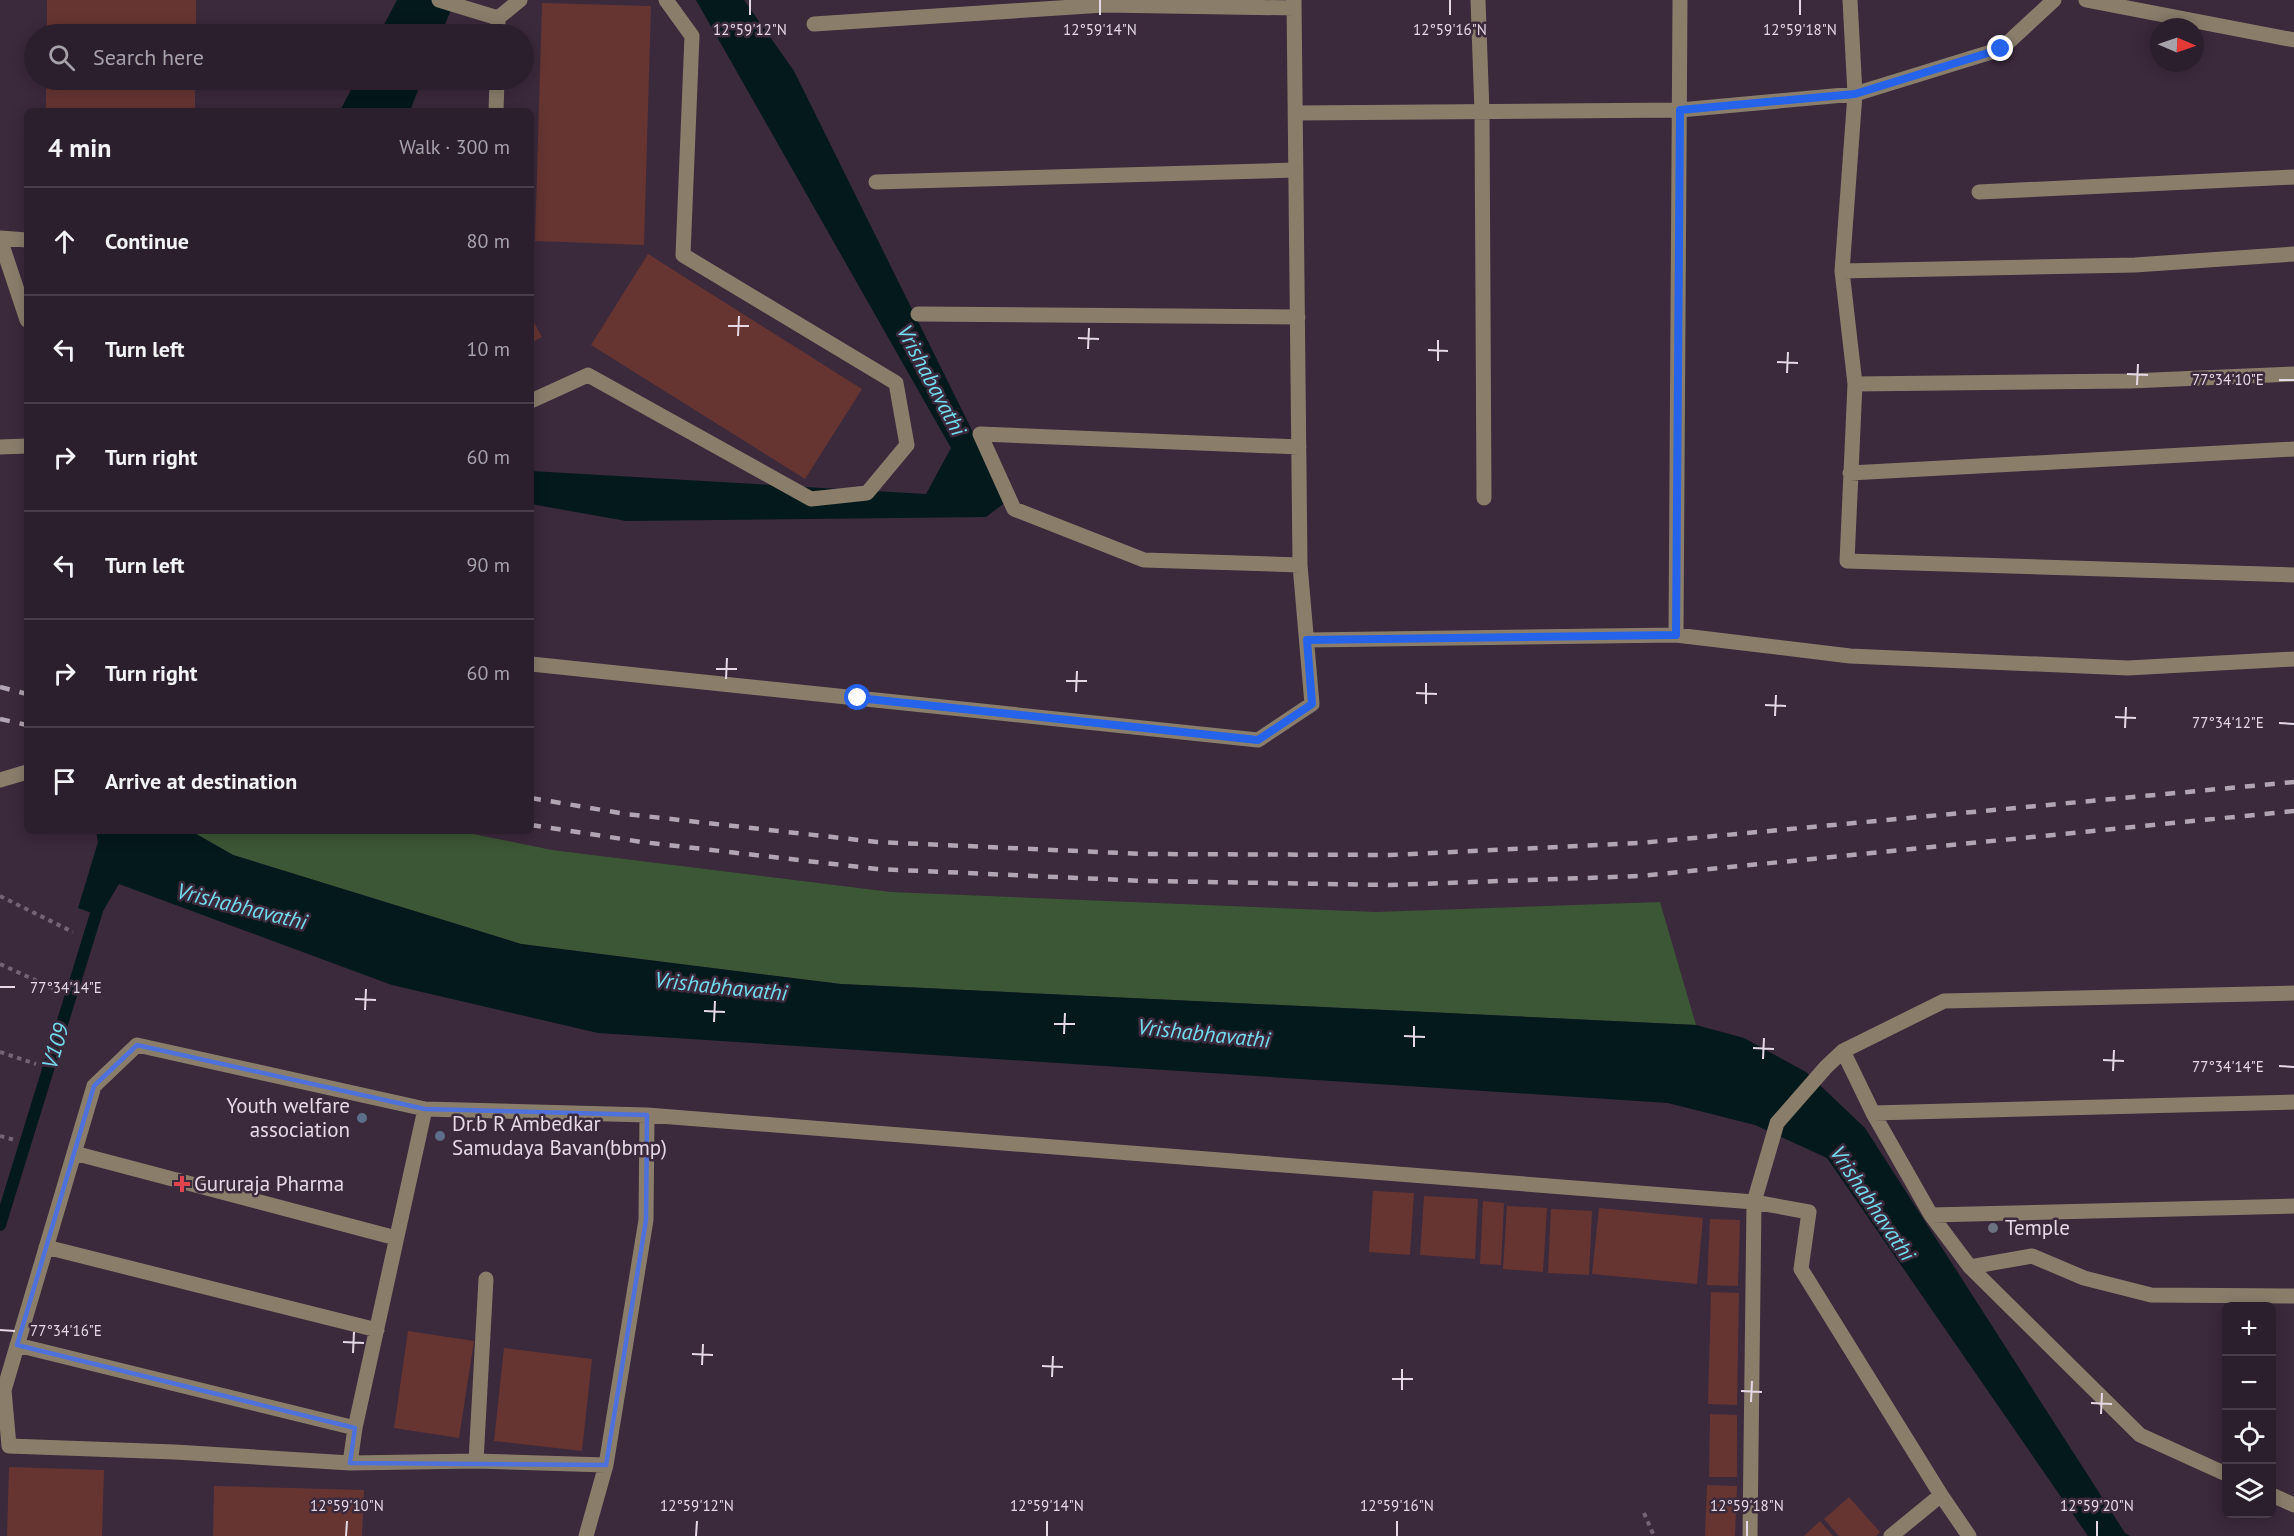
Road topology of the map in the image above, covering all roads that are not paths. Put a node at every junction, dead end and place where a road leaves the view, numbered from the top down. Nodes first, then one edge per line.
1 (439, 0) edge
2 (520, 0) edge
3 (666, 0) edge
4 (1478, 0) edge
5 (1680, 0) edge
6 (1850, 0) edge
7 (2054, 0) edge
8 (2086, 0) edge
9 (1294, 4) edge
10 (498, 18) junction
11 (498, 24) edge
12 (814, 24) dead end
13 (2294, 40) edge
14 (497, 90) edge
15 (1855, 94) junction
16 (496, 108) edge
17 (1680, 110) junction
18 (1482, 112) junction
19 (1296, 114) junction
20 (1296, 170) junction
21 (2294, 177) edge
22 (876, 182) dead end
23 (1979, 192) dead end
24 (0, 238) edge
25 (24, 240) edge
26 (2294, 254) edge
27 (1842, 271) junction
28 (24, 311) edge
29 (918, 314) dead end
30 (1298, 317) junction
31 (2294, 374) edge
32 (1855, 384) junction
33 (534, 400) edge
34 (24, 446) edge
35 (0, 447) edge
36 (1299, 447) junction
37 (2294, 449) edge
38 (1850, 473) junction
39 (1484, 498) dead end
40 (1300, 565) junction
41 (2294, 575) edge
42 (1676, 635) junction
43 (1307, 640) junction
44 (2294, 659) edge
45 (534, 664) edge
46 (24, 773) edge
47 (0, 780) edge
48 (2294, 993) edge
49 (1843, 1051) junction
50 (2294, 1102) edge
51 (425, 1109) junction
52 (1873, 1113) junction
53 (647, 1115) junction
54 (74, 1153) junction
55 (1754, 1202) junction
56 (2294, 1206) edge
57 (1931, 1215) junction
58 (396, 1238) junction
59 (46, 1247) junction
60 (1970, 1267) junction
61 (486, 1279) dead end
62 (2294, 1296) edge
63 (377, 1330) junction
64 (17, 1346) junction
65 (355, 1428) junction
66 (476, 1461) junction
67 (350, 1463) junction
68 (606, 1465) junction
69 (2222, 1472) edge
70 (1941, 1495) junction
71 (2276, 1497) edge
72 (2294, 1505) edge
73 (586, 1536) edge
74 (1750, 1536) edge
75 (1891, 1536) edge
76 (1969, 1536) edge

1 - 10 street
2 - 10 street
3 - 33 street
4 - 18 street
5 - 17 street
6 - 15 street
7 - 15 street
8 - 13 street
9 - 12 street
9 - 19 street
10 - 11 street
14 - 16 street
15 - 17 street
15 - 27 street
17 - 18 street
17 - 42 street
18 - 19 street
18 - 39 street
19 - 20 street
20 - 22 street
20 - 30 street
21 - 23 street
24 - 25 street
24 - 28 street
26 - 27 street
27 - 32 street
29 - 30 street
30 - 36 street
31 - 32 street
32 - 38 street
34 - 35 street
36 - 40 street
36 - 40 street
37 - 38 street
38 - 41 street
40 - 43 street
42 - 43 street
42 - 44 street
43 - 45 street
46 - 47 street
48 - 49 street
49 - 52 street
49 - 55 street
50 - 52 street
51 - 53 street
51 - 54 street
51 - 58 street
52 - 57 street
53 - 55 street
53 - 68 street
54 - 58 street
54 - 59 street
55 - 70 street
55 - 74 street
56 - 57 street
57 - 60 street
58 - 63 street
59 - 63 street
59 - 64 street
60 - 62 street
60 - 69 street
61 - 66 street
63 - 65 street
64 - 65 street
64 - 67 street
65 - 67 street
66 - 67 street
66 - 68 street
68 - 73 street
70 - 75 street
70 - 76 street
71 - 72 street

